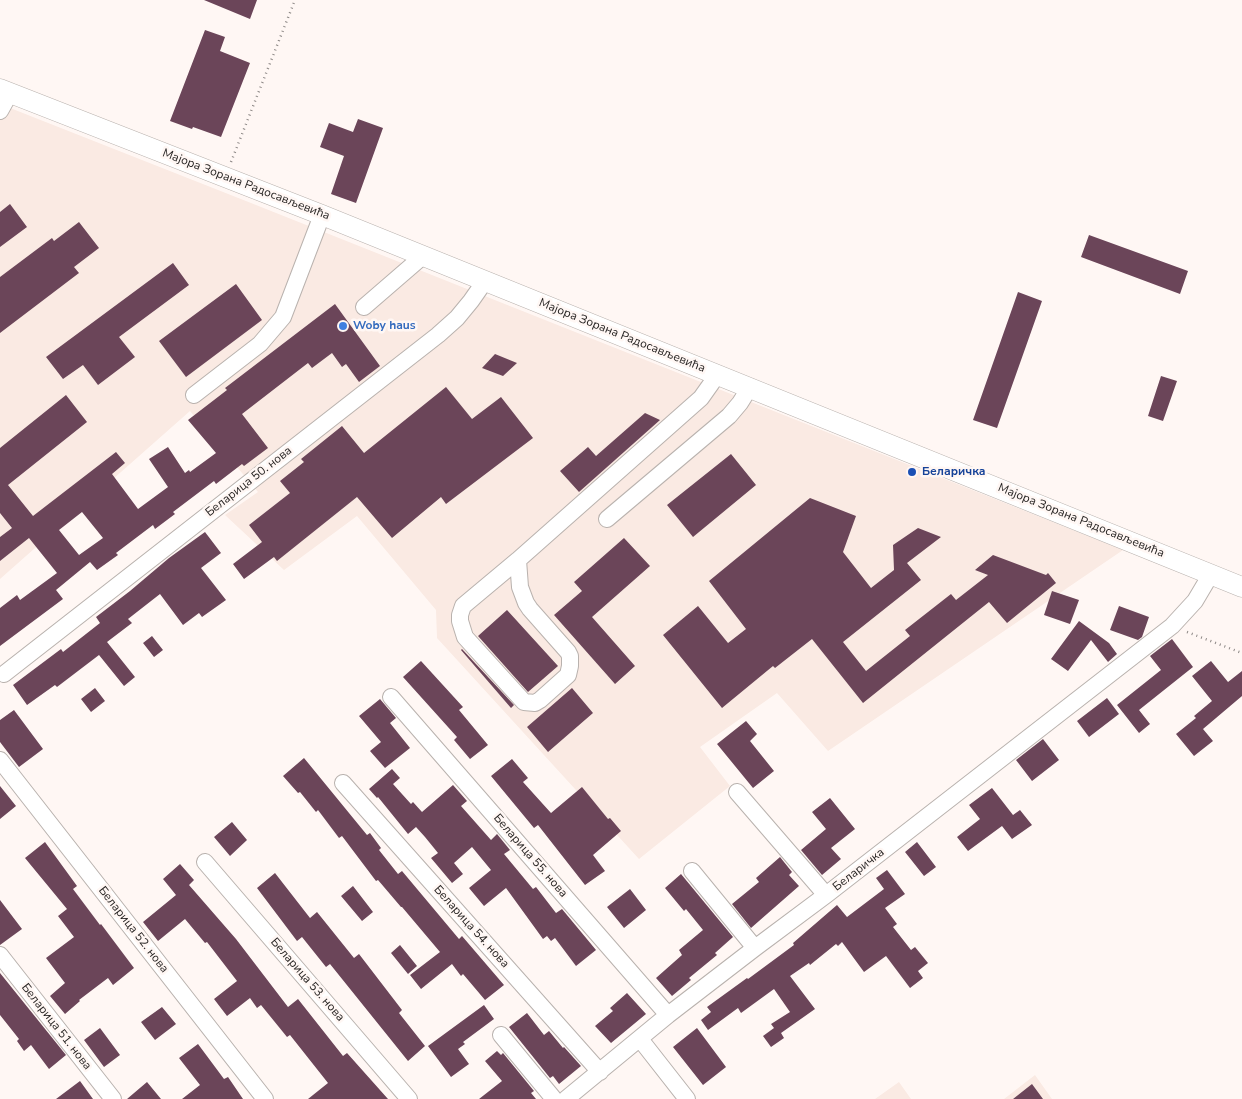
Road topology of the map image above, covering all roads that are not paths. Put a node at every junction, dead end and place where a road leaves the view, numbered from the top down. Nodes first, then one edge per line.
1 (5, 91) edge
2 (0, 111) edge
3 (322, 215) junction
4 (423, 256) junction
5 (485, 281) junction
6 (364, 307) dead end
7 (718, 374) junction
8 (750, 387) junction
9 (194, 395) dead end
10 (607, 519) dead end
11 (518, 560) junction
12 (1211, 574) junction
13 (1242, 586) edge
14 (4, 674) dead end
15 (391, 697) dead end
16 (0, 760) edge
17 (343, 783) dead end
18 (736, 792) dead end
19 (205, 862) dead end
20 (692, 871) dead end
21 (826, 895) junction
22 (755, 948) junction
23 (0, 954) edge
24 (668, 1015) junction
25 (502, 1035) dead end
26 (640, 1039) junction
27 (600, 1072) junction
28 (113, 1099) edge
29 (265, 1099) edge
30 (409, 1099) edge
31 (554, 1099) edge
32 (566, 1099) edge
33 (687, 1099) edge

1 - 2 street
1 - 3 main road, Мајора Зорана Радосављевића
3 - 4 main road, Мајора Зорана Радосављевића
3 - 9 street
4 - 5 main road, Мајора Зорана Радосављевића
4 - 6 street
5 - 7 main road, Мајора Зорана Радосављевића
5 - 14 street, Беларица 50. нова
7 - 8 main road, Мајора Зорана Радосављевића
7 - 11 street
8 - 10 street
8 - 12 main road, Мајора Зорана Радосављевића
11 - 11 street
12 - 13 main road, Мајора Зорана Радосављевића
12 - 21 street, Беларичка
15 - 24 street, Беларица 55. нова
16 - 29 street, Беларица 52. нова
17 - 27 street, Беларица 54. нова
18 - 21 street
19 - 30 street, Беларица 53. нова
20 - 22 street
21 - 22 street, Беларичка
22 - 24 street, Беларичка
23 - 28 street, Беларица 51. нова
24 - 26 street, Беларичка
25 - 31 street
26 - 27 street, Беларичка
26 - 33 street
27 - 32 street, Беларичка

